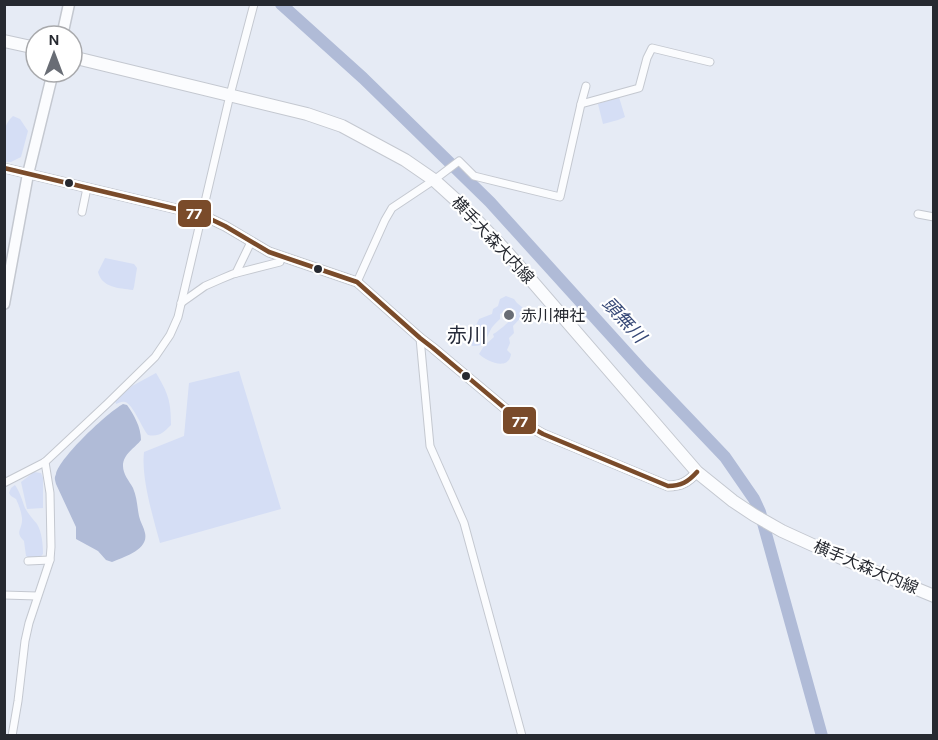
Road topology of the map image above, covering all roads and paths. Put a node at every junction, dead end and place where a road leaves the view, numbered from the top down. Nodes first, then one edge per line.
1 (69, 4) edge
2 (254, 5) edge
3 (65, 24) edge
4 (4, 41) edge
5 (24, 45) edge
6 (84, 60) edge
7 (710, 62) dead end
8 (50, 84) edge
9 (586, 86) dead end
10 (230, 95) junction
11 (581, 104) junction
12 (4, 168) edge
13 (28, 174) junction
14 (434, 180) junction
15 (87, 188) junction
16 (82, 212) dead end
17 (918, 214) dead end
18 (202, 215) junction
19 (933, 217) edge
20 (251, 242) junction
21 (281, 257) junction
22 (236, 273) junction
23 (357, 282) junction
24 (181, 303) junction
25 (4, 304) edge
26 (420, 338) junction
27 (45, 462) junction
28 (697, 472) junction
29 (4, 483) edge
30 (50, 560) junction
31 (28, 561) dead end
32 (4, 595) edge
33 (37, 596) junction
34 (933, 596) edge
35 (12, 735) edge
36 (522, 735) edge

1 - 3 main road
2 - 10 street
4 - 5 main road
6 - 10 main road, 横手大森大内線
7 - 11 street
8 - 13 main road
9 - 11 street
10 - 14 main road, 横手大森大内線
10 - 18 street
11 - 14 street
12 - 13 street
13 - 15 street
13 - 25 main road
14 - 23 street
14 - 28 main road, 横手大森大内線
15 - 16 street
15 - 18 street
17 - 19 street
18 - 20 street
18 - 24 street
20 - 21 street
20 - 22 street
21 - 22 street
21 - 23 street
22 - 24 street
23 - 26 street
24 - 27 street
26 - 28 street
26 - 36 street
27 - 29 street
27 - 30 street
28 - 34 main road, 横手大森大内線
30 - 31 street
30 - 33 street
32 - 33 street
33 - 35 street

